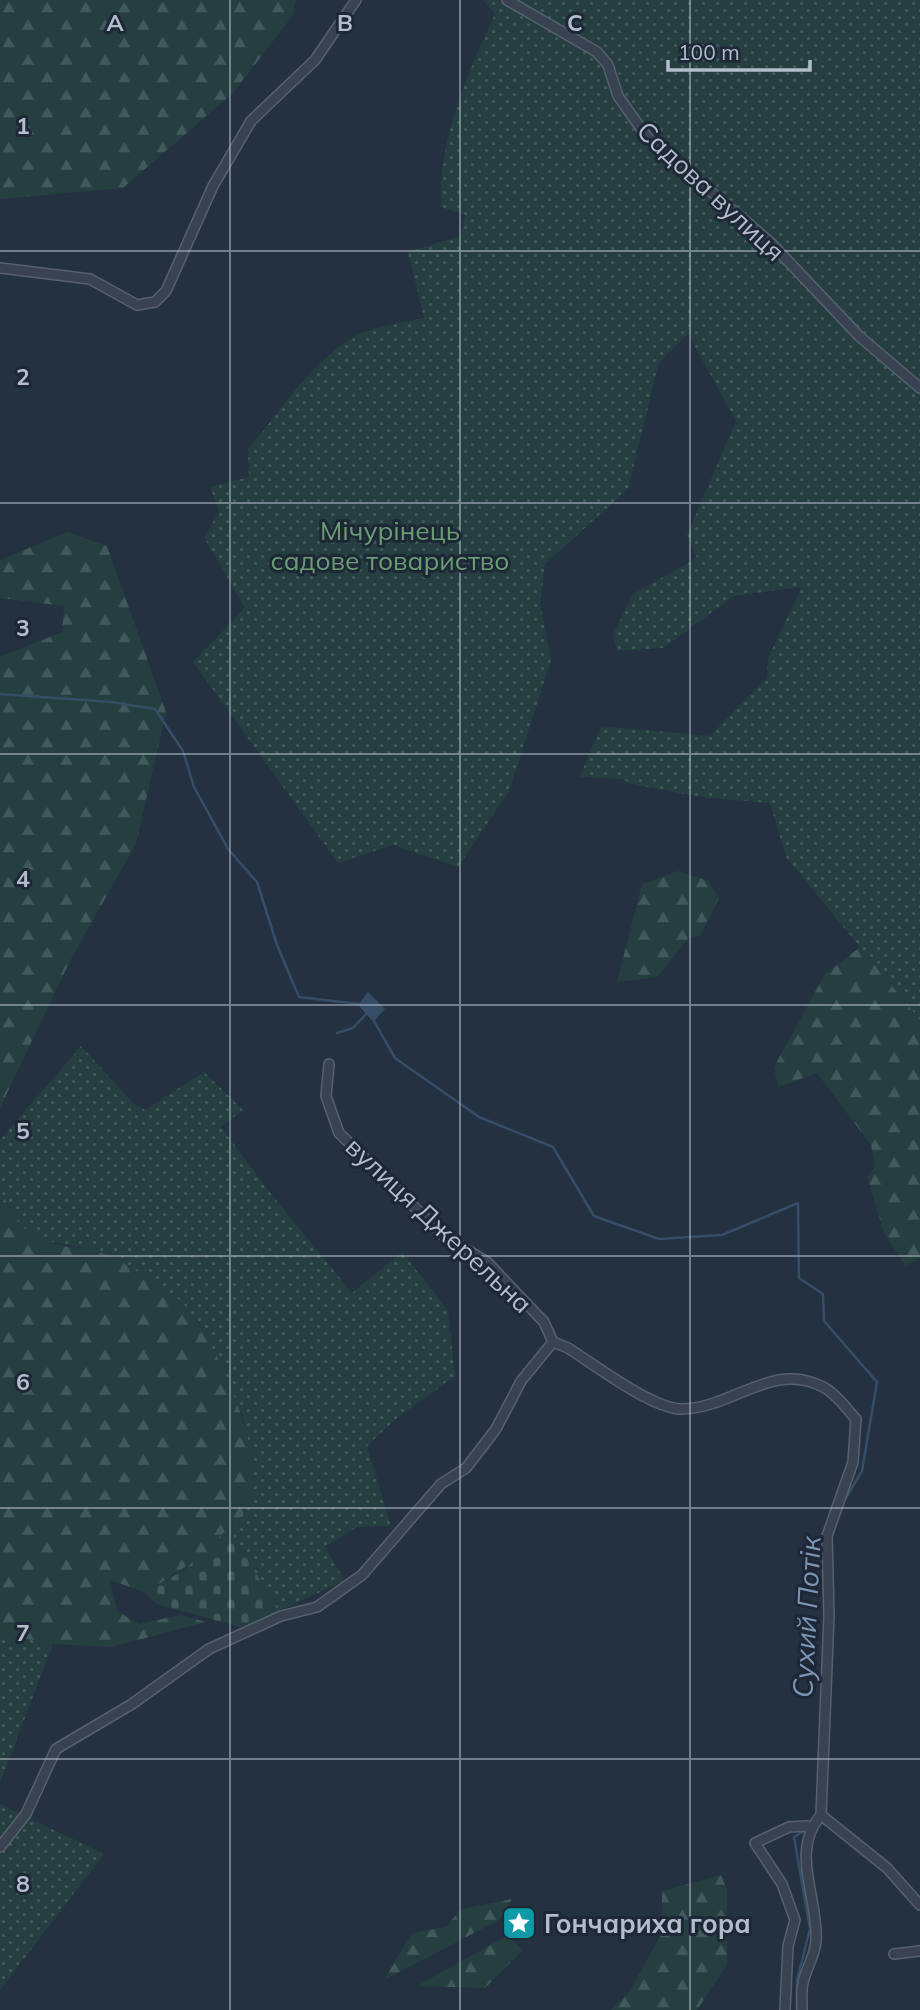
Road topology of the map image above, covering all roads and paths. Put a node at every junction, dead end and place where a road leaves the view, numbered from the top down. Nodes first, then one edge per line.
1 (356, 0) edge
2 (507, 0) edge
3 (0, 268) edge
4 (920, 388) edge
5 (329, 1064) dead end
6 (553, 1342) junction
7 (821, 1815) junction
8 (807, 1826) dead end
9 (0, 1847) edge
10 (920, 1905) edge
11 (920, 1951) edge
12 (894, 1954) dead end
13 (785, 2010) edge
14 (802, 2010) edge

1 - 3 street
2 - 4 street, Садова вулиця
5 - 6 street, вулиця Джерельна
6 - 7 street
6 - 9 street
7 - 10 street
7 - 14 street
8 - 13 street
11 - 12 street

